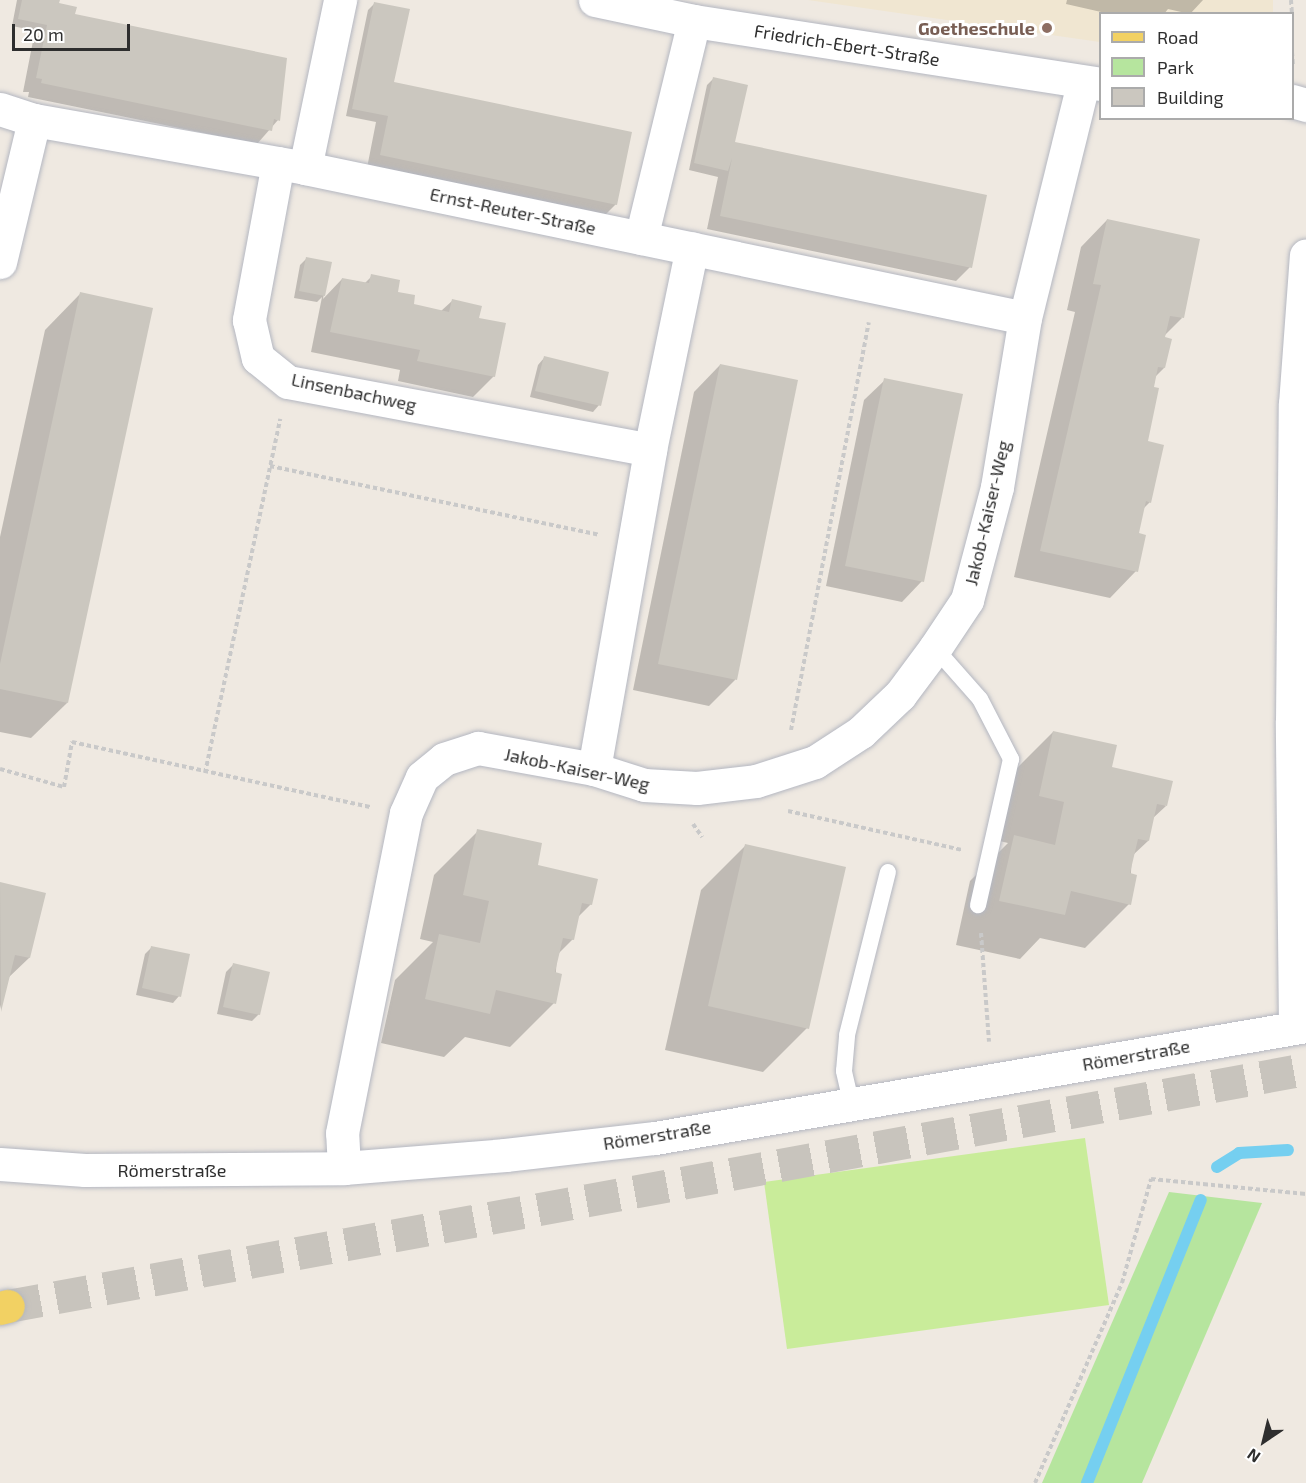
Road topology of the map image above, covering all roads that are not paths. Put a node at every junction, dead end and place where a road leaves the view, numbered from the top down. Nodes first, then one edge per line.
1 (340, 0) edge
2 (595, 0) edge
3 (694, 21) junction
4 (1092, 84) edge
5 (0, 109) edge
6 (34, 120) junction
7 (292, 165) junction
8 (641, 238) junction
9 (692, 248) junction
10 (1306, 255) edge
11 (0, 262) edge
12 (1025, 318) junction
13 (650, 450) junction
14 (935, 648) junction
15 (594, 769) junction
16 (888, 872) dead end
17 (978, 905) road end
18 (1301, 1026) edge
19 (851, 1102) junction
20 (0, 1164) edge
21 (344, 1168) junction

1 - 7 street, Linsenbachweg
2 - 3 street, Friedrich-Ebert-Straße
3 - 4 street, Friedrich-Ebert-Straße
3 - 8 street
4 - 12 street, Jakob-Kaiser-Weg
5 - 6 street, Ernst-Reuter-Straße
6 - 7 street, Ernst-Reuter-Straße
6 - 11 street
7 - 8 street, Ernst-Reuter-Straße
7 - 13 street, Linsenbachweg
8 - 9 street, Ernst-Reuter-Straße
9 - 12 street, Ernst-Reuter-Straße
9 - 13 street
10 - 18 street
12 - 14 street, Jakob-Kaiser-Weg
13 - 15 street
14 - 15 street, Jakob-Kaiser-Weg
14 - 17 lane
15 - 21 street, Jakob-Kaiser-Weg
16 - 19 lane
18 - 19 street, Römerstraße
19 - 21 street, Römerstraße
20 - 21 street, Römerstraße

